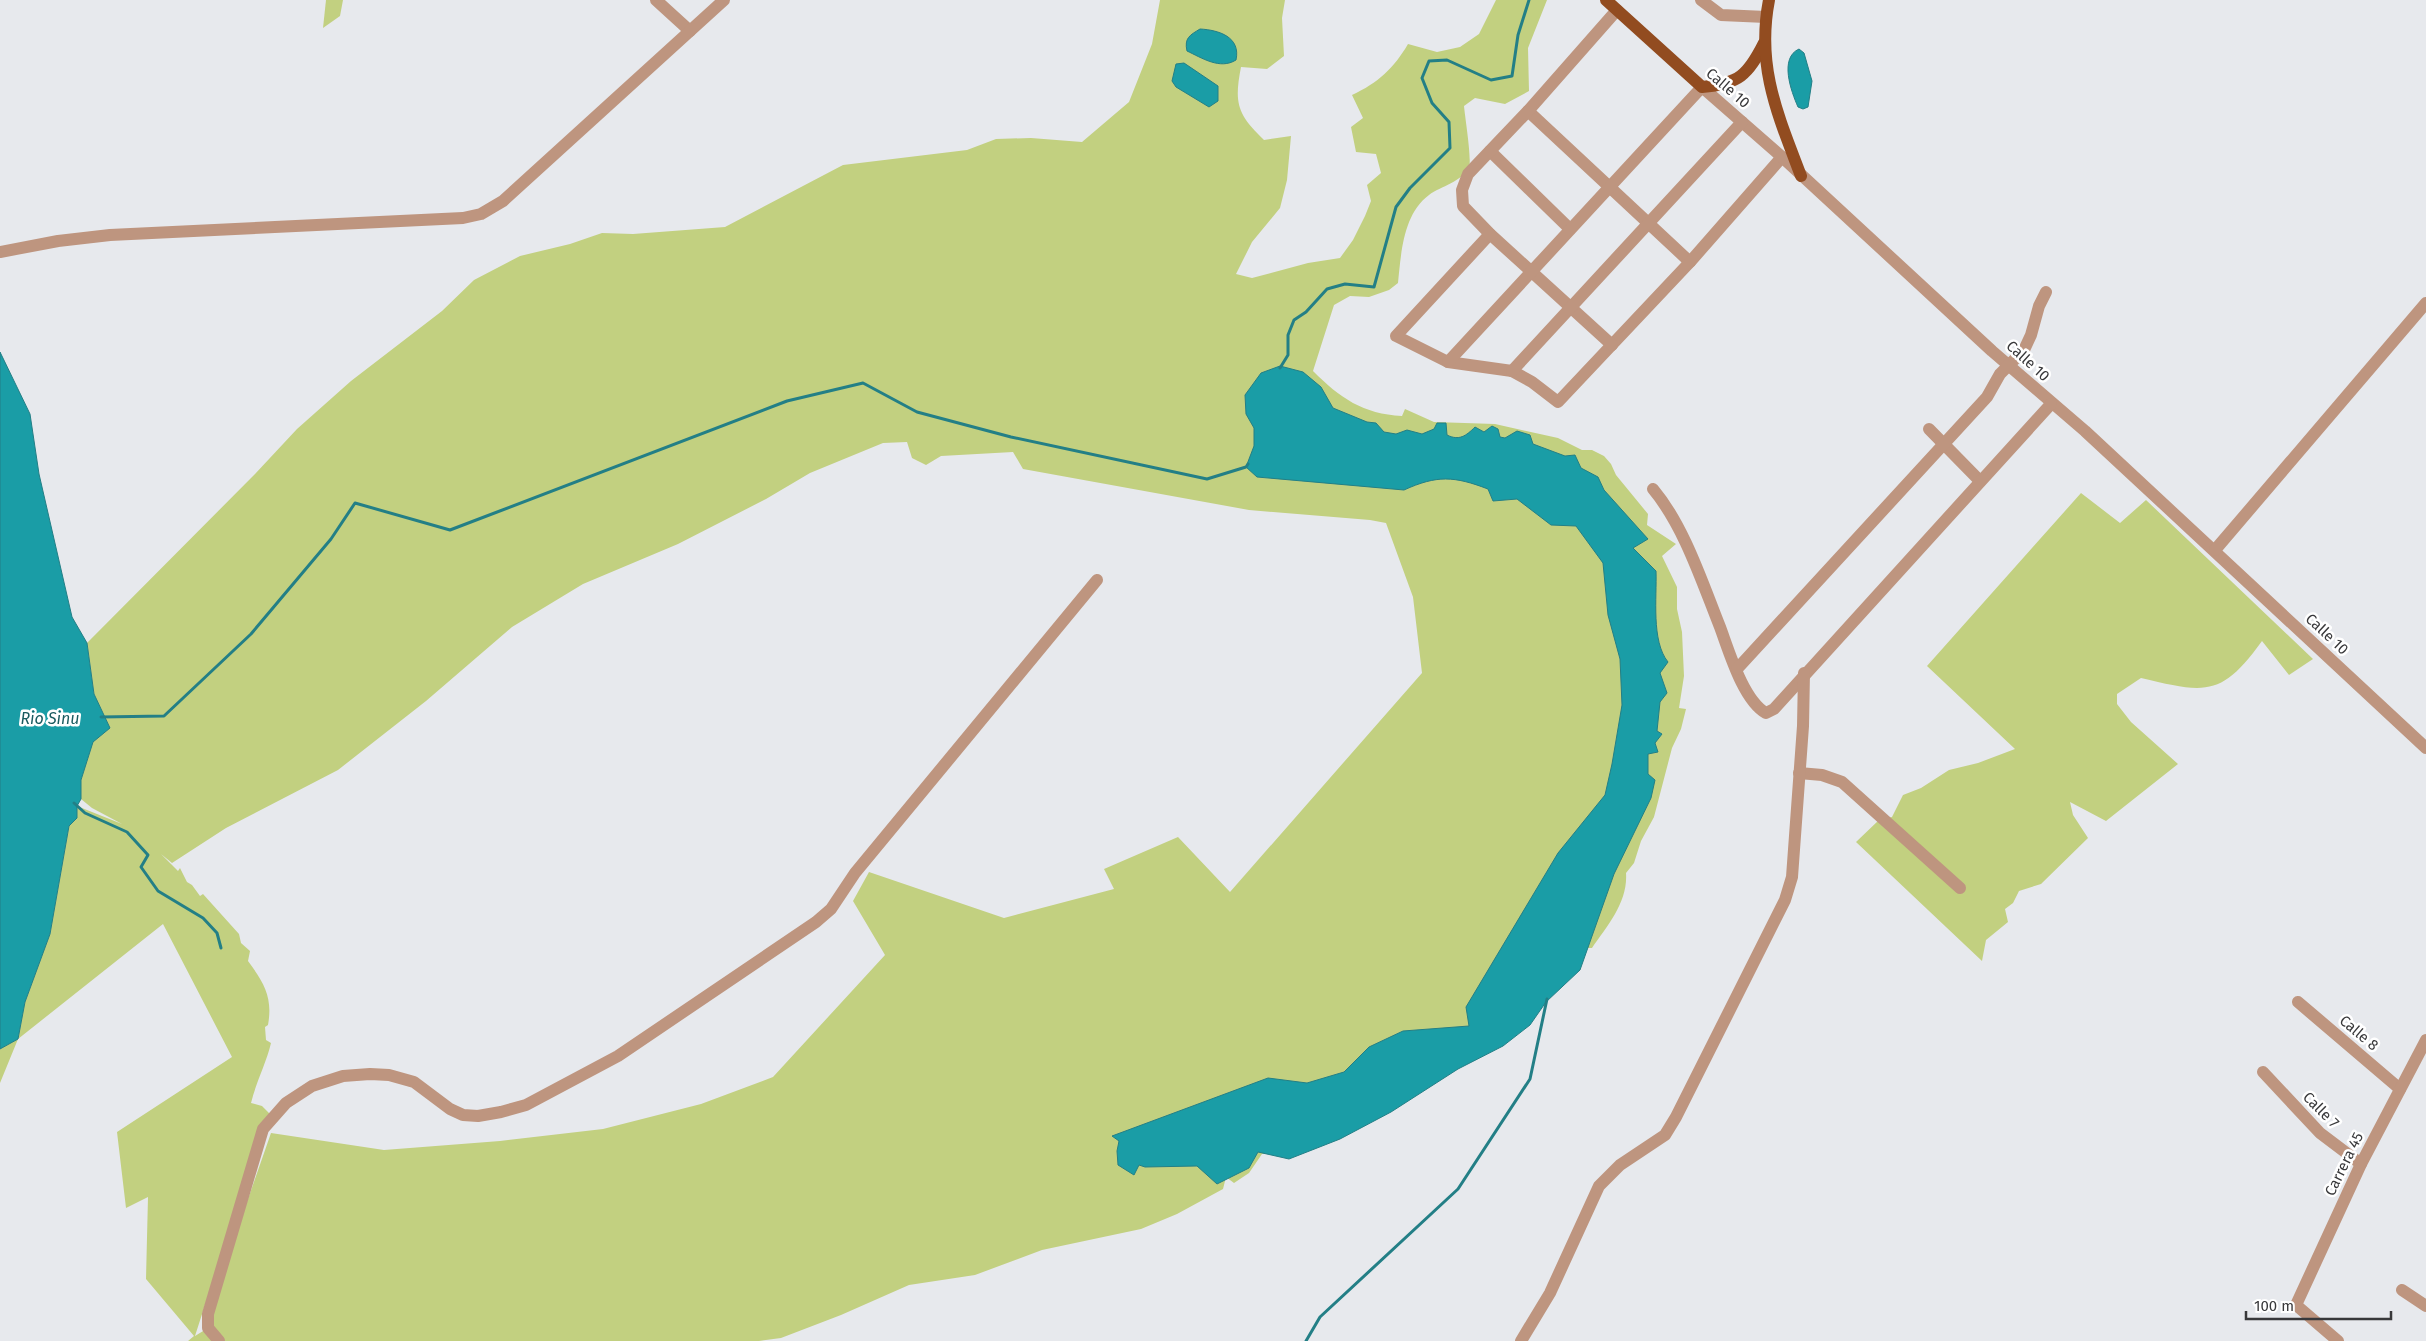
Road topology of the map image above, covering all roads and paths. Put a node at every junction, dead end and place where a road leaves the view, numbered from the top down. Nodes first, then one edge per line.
1 (656, 0) edge
2 (724, 0) edge
3 (1606, 0) edge
4 (1701, 0) edge
5 (1769, 0) edge
6 (1617, 10) junction
7 (1766, 17) junction
8 (690, 31) junction
9 (1764, 43) junction
10 (1702, 87) junction
11 (1528, 111) junction
12 (1742, 122) junction
13 (1490, 151) junction
14 (1782, 157) junction
15 (1802, 176) junction
16 (1609, 187) junction
17 (1648, 223) junction
18 (1570, 229) junction
19 (1490, 234) junction
20 (0, 252) edge
21 (1690, 262) junction
22 (1531, 272) junction
23 (2046, 292) dead end
24 (2426, 303) edge
25 (1571, 308) junction
26 (1612, 345) junction
27 (1448, 362) junction
28 (2010, 365) junction
29 (1512, 371) junction
30 (2051, 404) junction
31 (1928, 429) dead end
32 (1944, 444) junction
33 (1980, 481) junction
34 (1653, 489) dead end
35 (2215, 550) junction
36 (1098, 580) dead end
37 (1737, 669) junction
38 (1804, 673) junction
39 (2426, 748) edge
40 (1799, 772) junction
41 (1960, 888) dead end
42 (2298, 1002) dead end
43 (2426, 1040) edge
44 (2263, 1072) dead end
45 (2400, 1089) junction
46 (2361, 1164) junction
47 (2402, 1290) dead end
48 (2426, 1306) edge
49 (219, 1341) edge
50 (1521, 1341) edge
51 (2338, 1341) edge

1 - 8 street
2 - 8 street
3 - 6 main road, Calle 10
4 - 7 street
5 - 7 main road
6 - 10 main road, Calle 10
6 - 11 street
7 - 9 main road
8 - 20 street
9 - 10 main road
9 - 15 main road
10 - 12 street, Calle 10
10 - 16 street
11 - 13 street
11 - 16 street
12 - 14 street, Calle 10
12 - 17 street
13 - 18 street
13 - 19 street
14 - 15 street, Calle 10
14 - 21 street
15 - 28 street, Calle 10
16 - 17 street
16 - 18 street
17 - 21 street
17 - 25 street
18 - 22 street
19 - 22 street
19 - 27 street
21 - 26 street
22 - 25 street
22 - 27 street
23 - 28 street
24 - 35 street
25 - 26 street
25 - 29 street
26 - 29 street
27 - 29 street
28 - 30 street, Calle 10
28 - 32 street
30 - 33 street
30 - 35 street, Calle 10
31 - 32 street
32 - 33 street
32 - 37 street
33 - 38 street
34 - 37 street
35 - 39 street, Calle 10
36 - 49 street
37 - 38 street
38 - 40 street
40 - 41 street
40 - 50 street
42 - 45 street, Calle 8
43 - 45 street, Carrera 45
44 - 46 street, Calle 7
45 - 46 street, Carrera 45
46 - 51 street, Carrera 45
47 - 48 street

